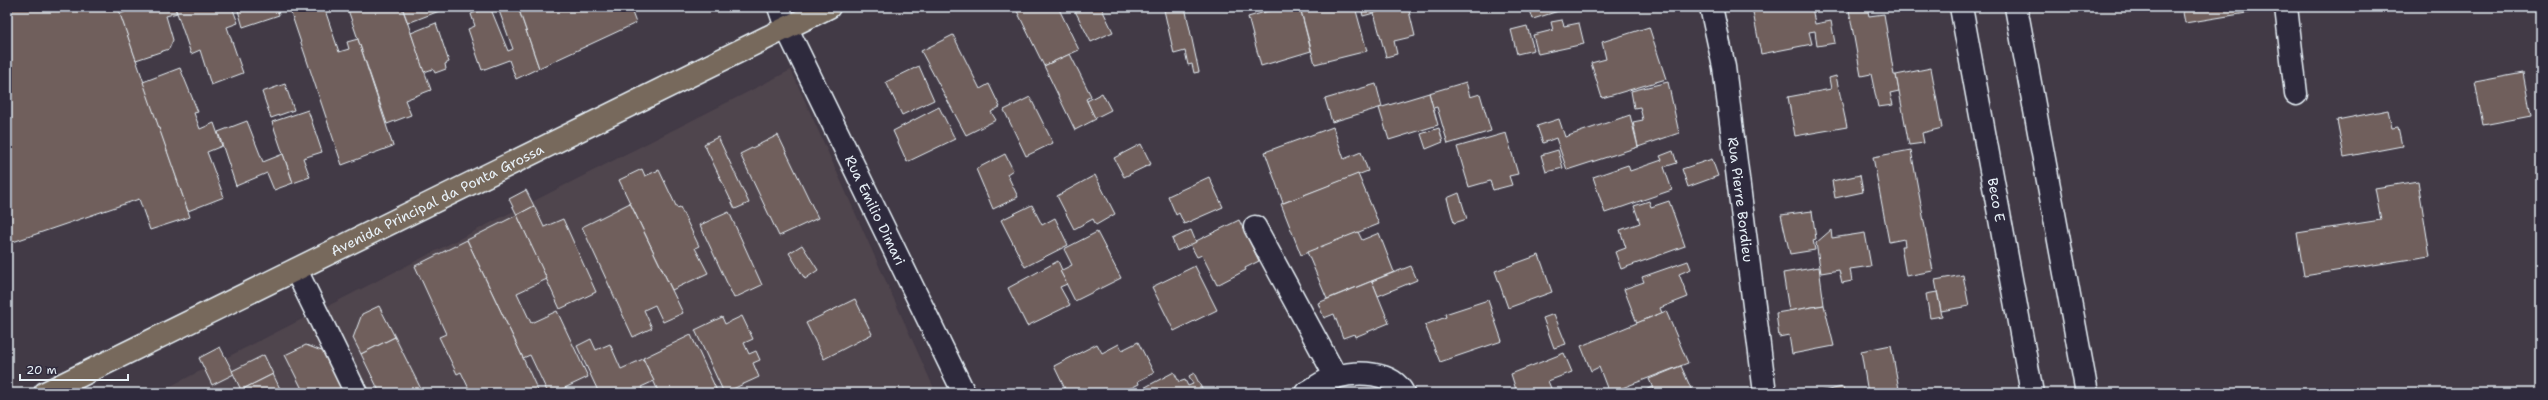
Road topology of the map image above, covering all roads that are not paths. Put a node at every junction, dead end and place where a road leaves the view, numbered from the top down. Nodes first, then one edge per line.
1 (779, 7) edge
2 (829, 7) edge
3 (1711, 7) edge
4 (1961, 7) edge
5 (2016, 7) edge
6 (2286, 7) edge
7 (786, 28) junction
8 (2296, 94) dead end
9 (1255, 227) dead end
10 (296, 270) junction
11 (1336, 376) junction
12 (45, 393) edge
13 (356, 393) edge
14 (964, 393) edge
15 (1306, 393) edge
16 (1403, 393) edge
17 (1765, 393) edge
18 (2032, 393) edge
19 (2087, 393) edge

1 - 7 street, Rua Emilio Dimari
2 - 7 main road, Avenida Principal da Ponta Grossa
3 - 17 street, Rua Pierre Bordieu
4 - 18 street, Beco E
5 - 19 street
6 - 8 street
7 - 10 main road, Avenida Principal da Ponta Grossa
7 - 14 street, Rua Emilio Dimari
9 - 11 street
10 - 12 main road, Avenida Principal da Ponta Grossa
10 - 13 street
11 - 15 street
11 - 16 street

